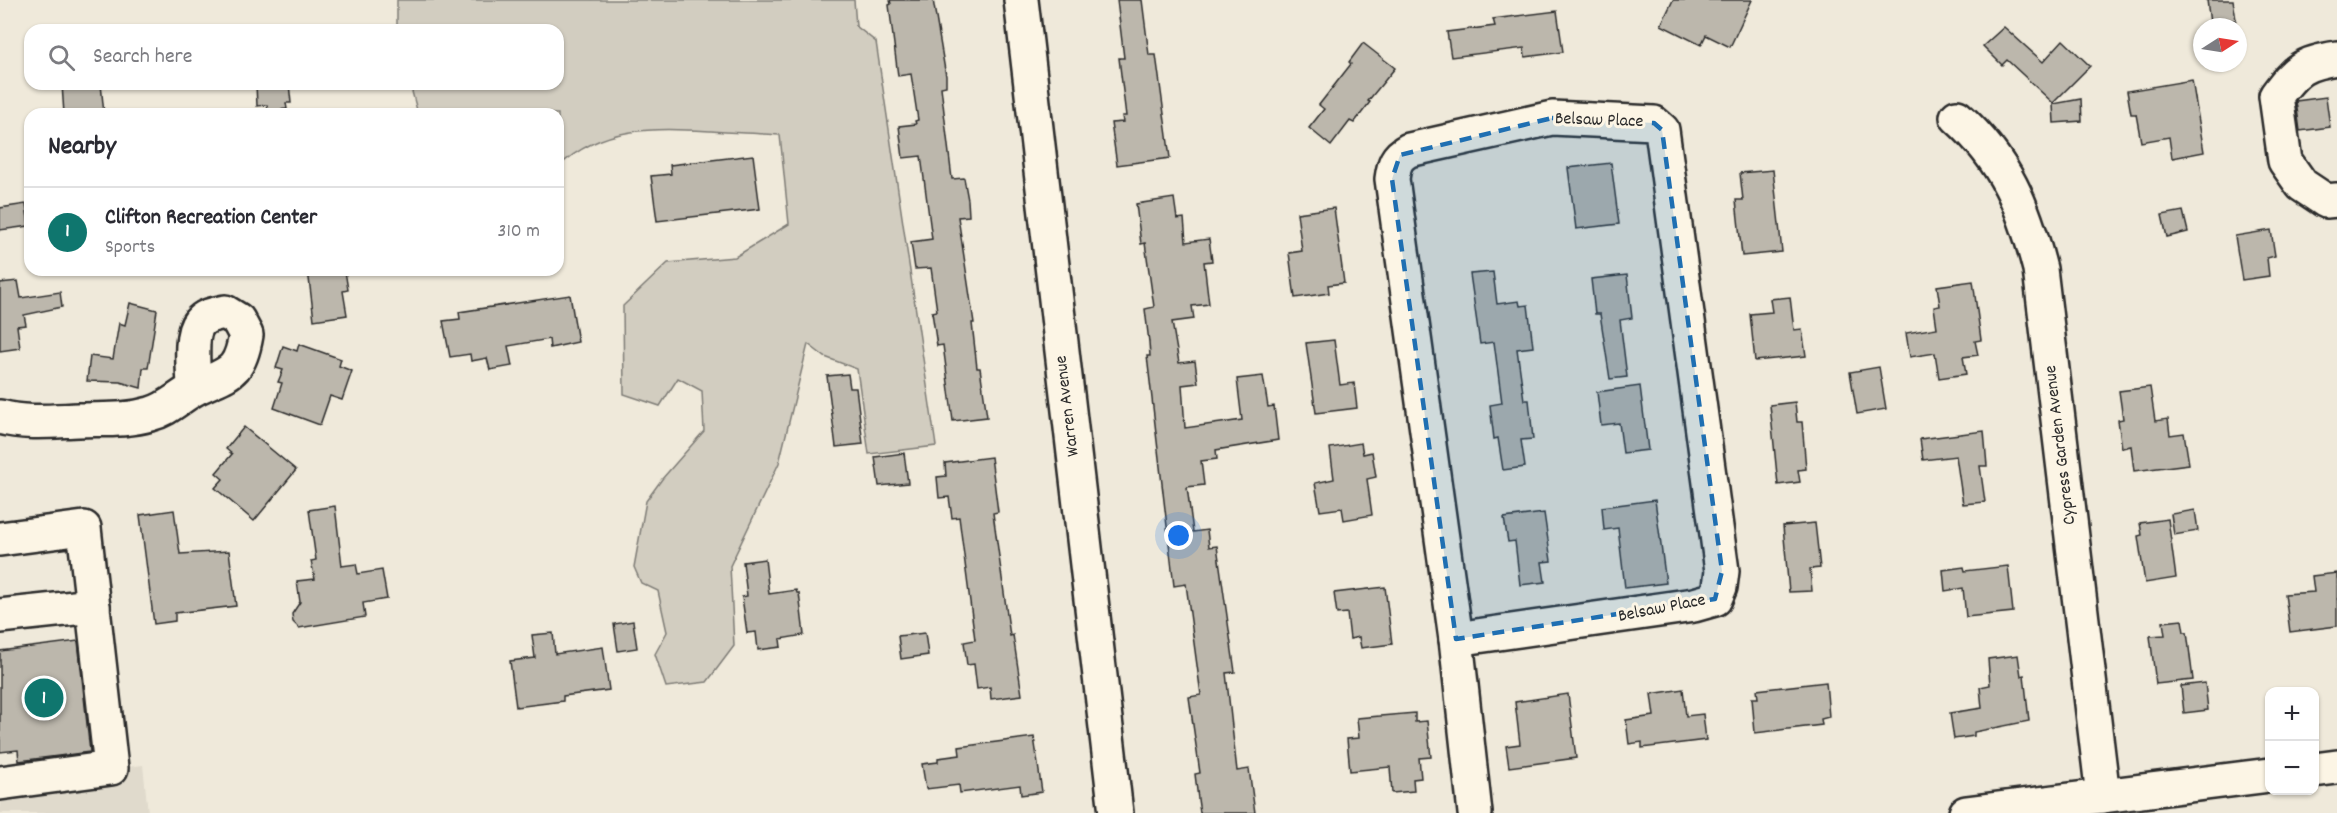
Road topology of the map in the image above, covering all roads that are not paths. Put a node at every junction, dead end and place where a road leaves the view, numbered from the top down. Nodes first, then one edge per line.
1 (1021, 0) edge
2 (2337, 58) edge
3 (1957, 117) dead end
4 (2337, 200) edge
5 (194, 389) dead end
6 (0, 417) edge
7 (0, 539) edge
8 (93, 606) junction
9 (0, 616) edge
10 (1456, 639) junction
11 (2337, 767) edge
12 (2319, 769) edge
13 (2265, 776) edge
14 (0, 783) edge
15 (2103, 796) junction
16 (1116, 813) edge
17 (1475, 813) edge
18 (1966, 813) edge

1 - 16 street, Warren Avenue
2 - 4 street
3 - 15 street, Cypress Garden Avenue
5 - 6 street
7 - 8 street
8 - 9 street
8 - 14 street
10 - 10 street, Belsaw Place
10 - 17 street, Belsaw Place
11 - 12 street
13 - 15 street
15 - 18 street

